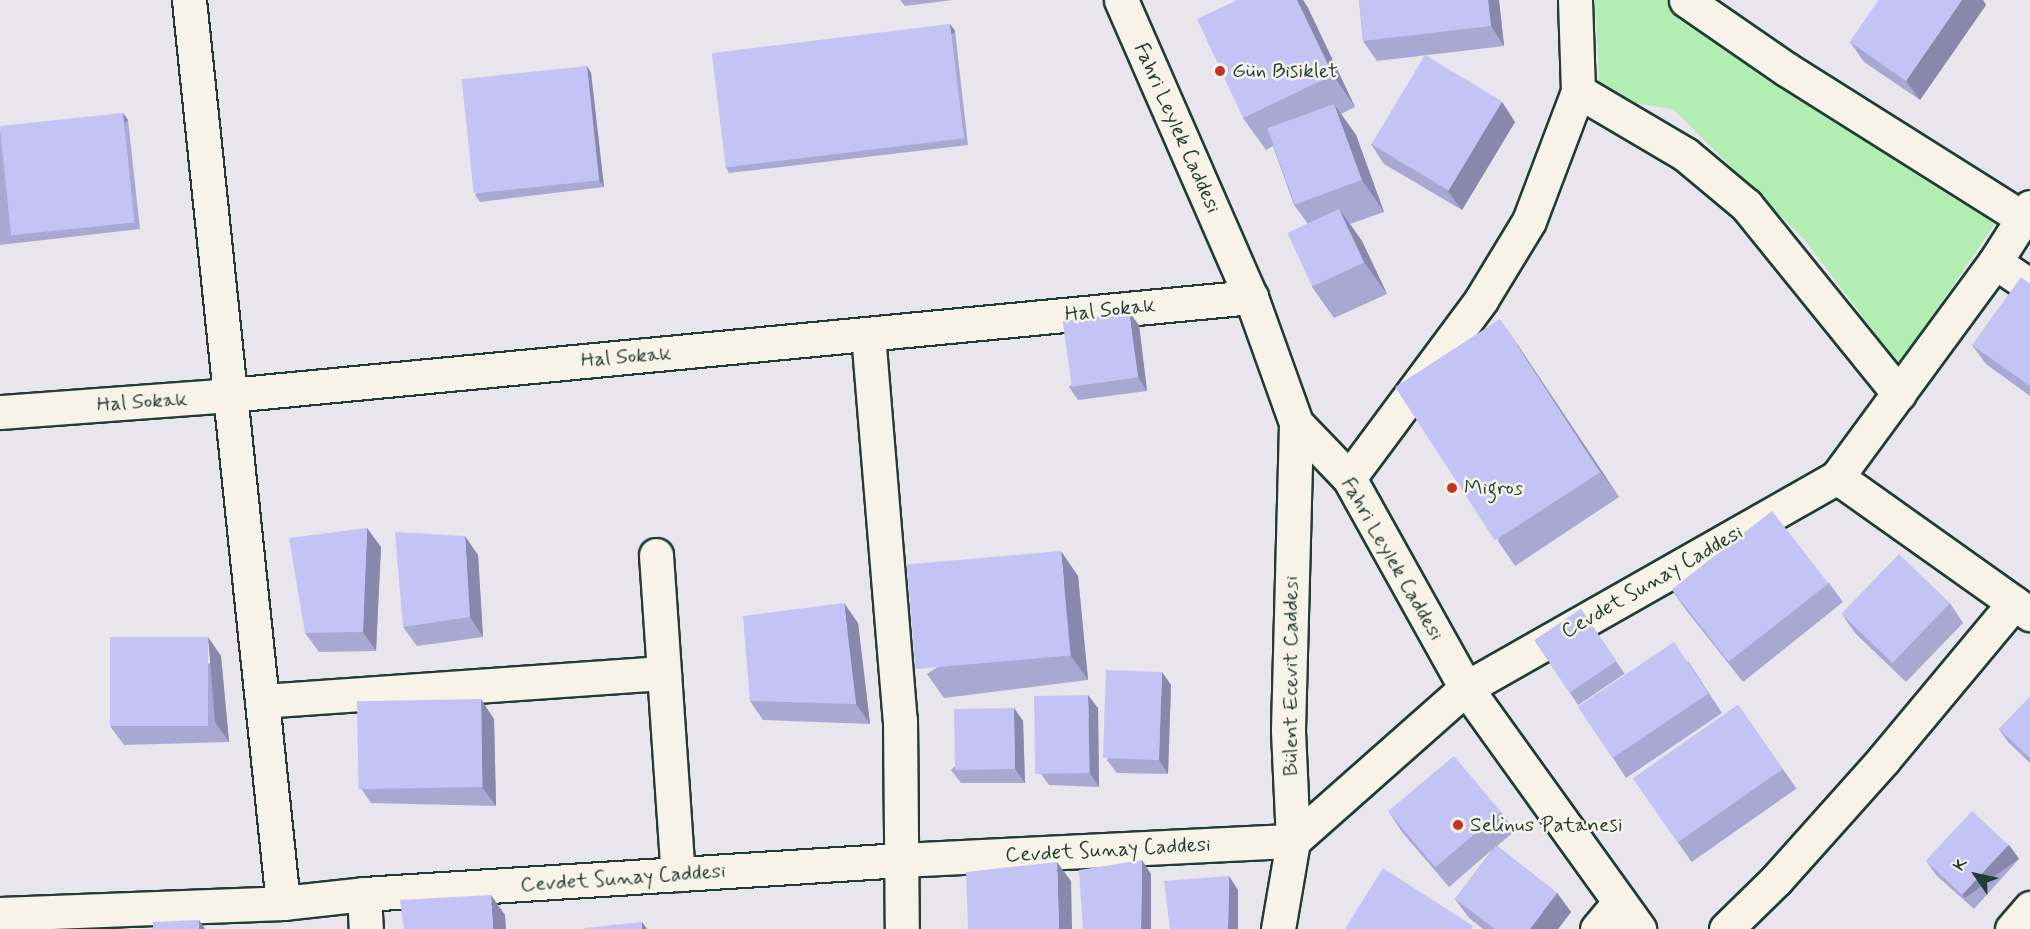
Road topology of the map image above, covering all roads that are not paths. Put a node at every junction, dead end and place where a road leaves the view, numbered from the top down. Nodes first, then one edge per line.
1 (189, 0) edge
2 (1121, 0) edge
3 (1575, 0) edge
4 (1686, 0) edge
5 (1578, 91) junction
6 (2026, 213) edge
7 (1995, 262) junction
8 (2030, 286) edge
9 (1251, 297) junction
10 (868, 334) junction
11 (1899, 394) junction
12 (230, 395) junction
13 (0, 412) edge
14 (1296, 423) junction
15 (1837, 477) junction
16 (1349, 478) junction
17 (656, 555) dead end
18 (2022, 609) edge
19 (664, 673) junction
20 (1466, 688) junction
21 (262, 701) junction
22 (1293, 841) junction
23 (902, 860) junction
24 (678, 874) junction
25 (364, 894) junction
26 (1620, 902) junction
27 (283, 903) junction
28 (2030, 908) edge
29 (0, 914) edge
30 (227, 917) edge
31 (366, 929) edge
32 (902, 929) edge
33 (1278, 929) edge
34 (1597, 929) edge
35 (1639, 929) edge
36 (1726, 929) edge
37 (2012, 929) edge

1 - 12 street
2 - 9 street, Fahri Leylek Caddesi
3 - 5 street
4 - 6 street
5 - 11 street
5 - 16 street
6 - 7 street, Cevdet Sunay Caddesi
7 - 8 street
7 - 11 street, Cevdet Sunay Caddesi
9 - 10 street, Hal Sokak
9 - 14 street, Fahri Leylek Caddesi
10 - 12 street, Hal Sokak
10 - 23 street
11 - 15 street, Cevdet Sunay Caddesi
12 - 13 street, Hal Sokak
12 - 21 street
14 - 16 street, Fahri Leylek Caddesi
14 - 22 street, Bülent Ecevit Caddesi
15 - 18 street
15 - 20 street, Cevdet Sunay Caddesi
16 - 20 street, Fahri Leylek Caddesi
17 - 19 street
18 - 36 street
19 - 21 street
19 - 24 street
20 - 22 street, Cevdet Sunay Caddesi
20 - 26 street, Fahri Leylek Caddesi
21 - 27 street
22 - 23 street, Cevdet Sunay Caddesi
22 - 33 street, Bülent Ecevit Caddesi
23 - 24 street, Cevdet Sunay Caddesi
23 - 32 street
24 - 25 street, Cevdet Sunay Caddesi
25 - 27 street, Cevdet Sunay Caddesi
25 - 31 street
26 - 34 street
26 - 35 street, Fahri Leylek Caddesi
27 - 30 street, Cevdet Sunay Caddesi
28 - 37 street
29 - 30 street, Cevdet Sunay Caddesi

